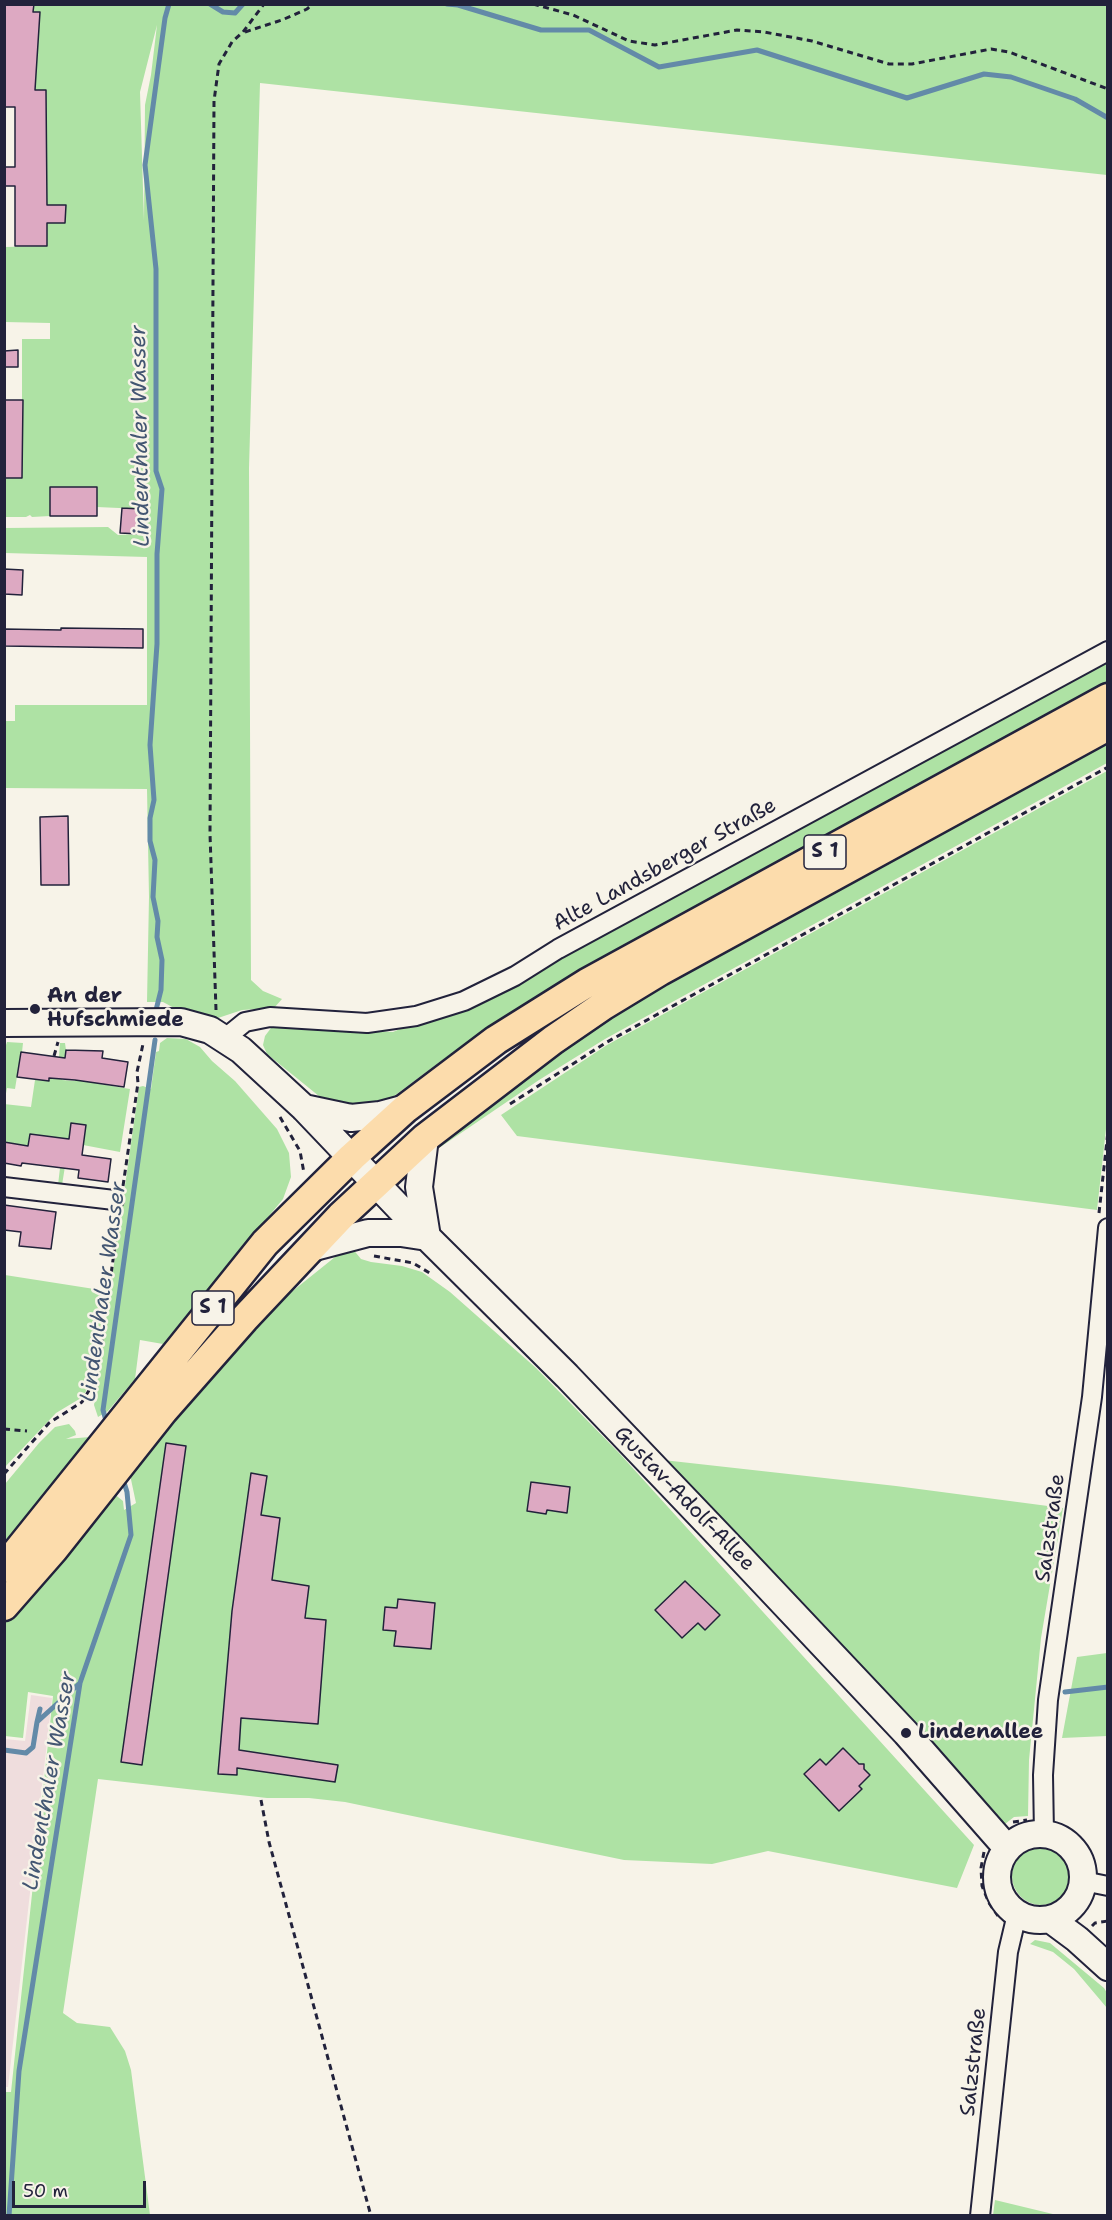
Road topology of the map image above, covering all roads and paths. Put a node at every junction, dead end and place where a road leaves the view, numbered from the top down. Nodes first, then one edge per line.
1 (264, 4) edge
2 (313, 4) edge
3 (533, 4) edge
4 (243, 32) junction
5 (1107, 89) edge
6 (1107, 651) edge
7 (1107, 698) edge
8 (1107, 726) edge
9 (1107, 767) edge
10 (153, 1021) junction
11 (4, 1023) edge
12 (58, 1037) dead end
13 (224, 1039) junction
14 (54, 1056) dead end
15 (304, 1107) junction
16 (406, 1108) junction
17 (503, 1108) dead end
18 (425, 1138) junction
19 (352, 1157) junction
20 (376, 1182) junction
21 (4, 1187) edge
22 (118, 1193) joint
23 (1107, 1228) edge
24 (117, 1232) dead end
25 (427, 1237) junction
26 (311, 1248) junction
27 (4, 1429) edge
28 (27, 1431) dead end
29 (115, 1451) junction
30 (4, 1474) edge
31 (4, 1568) edge
32 (4, 1606) edge
33 (261, 1800) dead end
34 (1044, 1834) junction
35 (996, 1849) junction
36 (1095, 1883) edge
37 (1073, 1905) junction
38 (1050, 1919) junction
39 (1015, 1922) junction
40 (1107, 1955) edge
41 (1107, 1967) edge
42 (371, 2216) edge
43 (980, 2216) edge

1 - 4 path
2 - 4 path
3 - 5 path
4 - 13 path
6 - 13 street, Alte Landsberger Straße
7 - 16 main road, S 1
8 - 18 main road, S 1
9 - 17 path
10 - 11 street
10 - 13 street
10 - 22 path
12 - 14 path
13 - 15 street
15 - 16 street
15 - 19 street
16 - 19 main road, S 1
18 - 20 main road, S 1
18 - 25 street
19 - 20 street, Gustav-Adolf-Allee
19 - 29 main road, S 1
20 - 25 street, Gustav-Adolf-Allee
20 - 26 main road, S 1
21 - 22 street
23 - 34 street, Salzstraße
24 - 30 path
25 - 26 street
25 - 35 street, Gustav-Adolf-Allee
26 - 29 main road, S 1
27 - 28 path
29 - 31 main road, S 1
29 - 32 main road, S 1
33 - 42 path
34 - 35 street
34 - 36 street
35 - 39 street
35 - 39 path
36 - 37 street
37 - 38 street
37 - 40 street
38 - 39 street
38 - 41 street
39 - 43 street, Salzstraße

